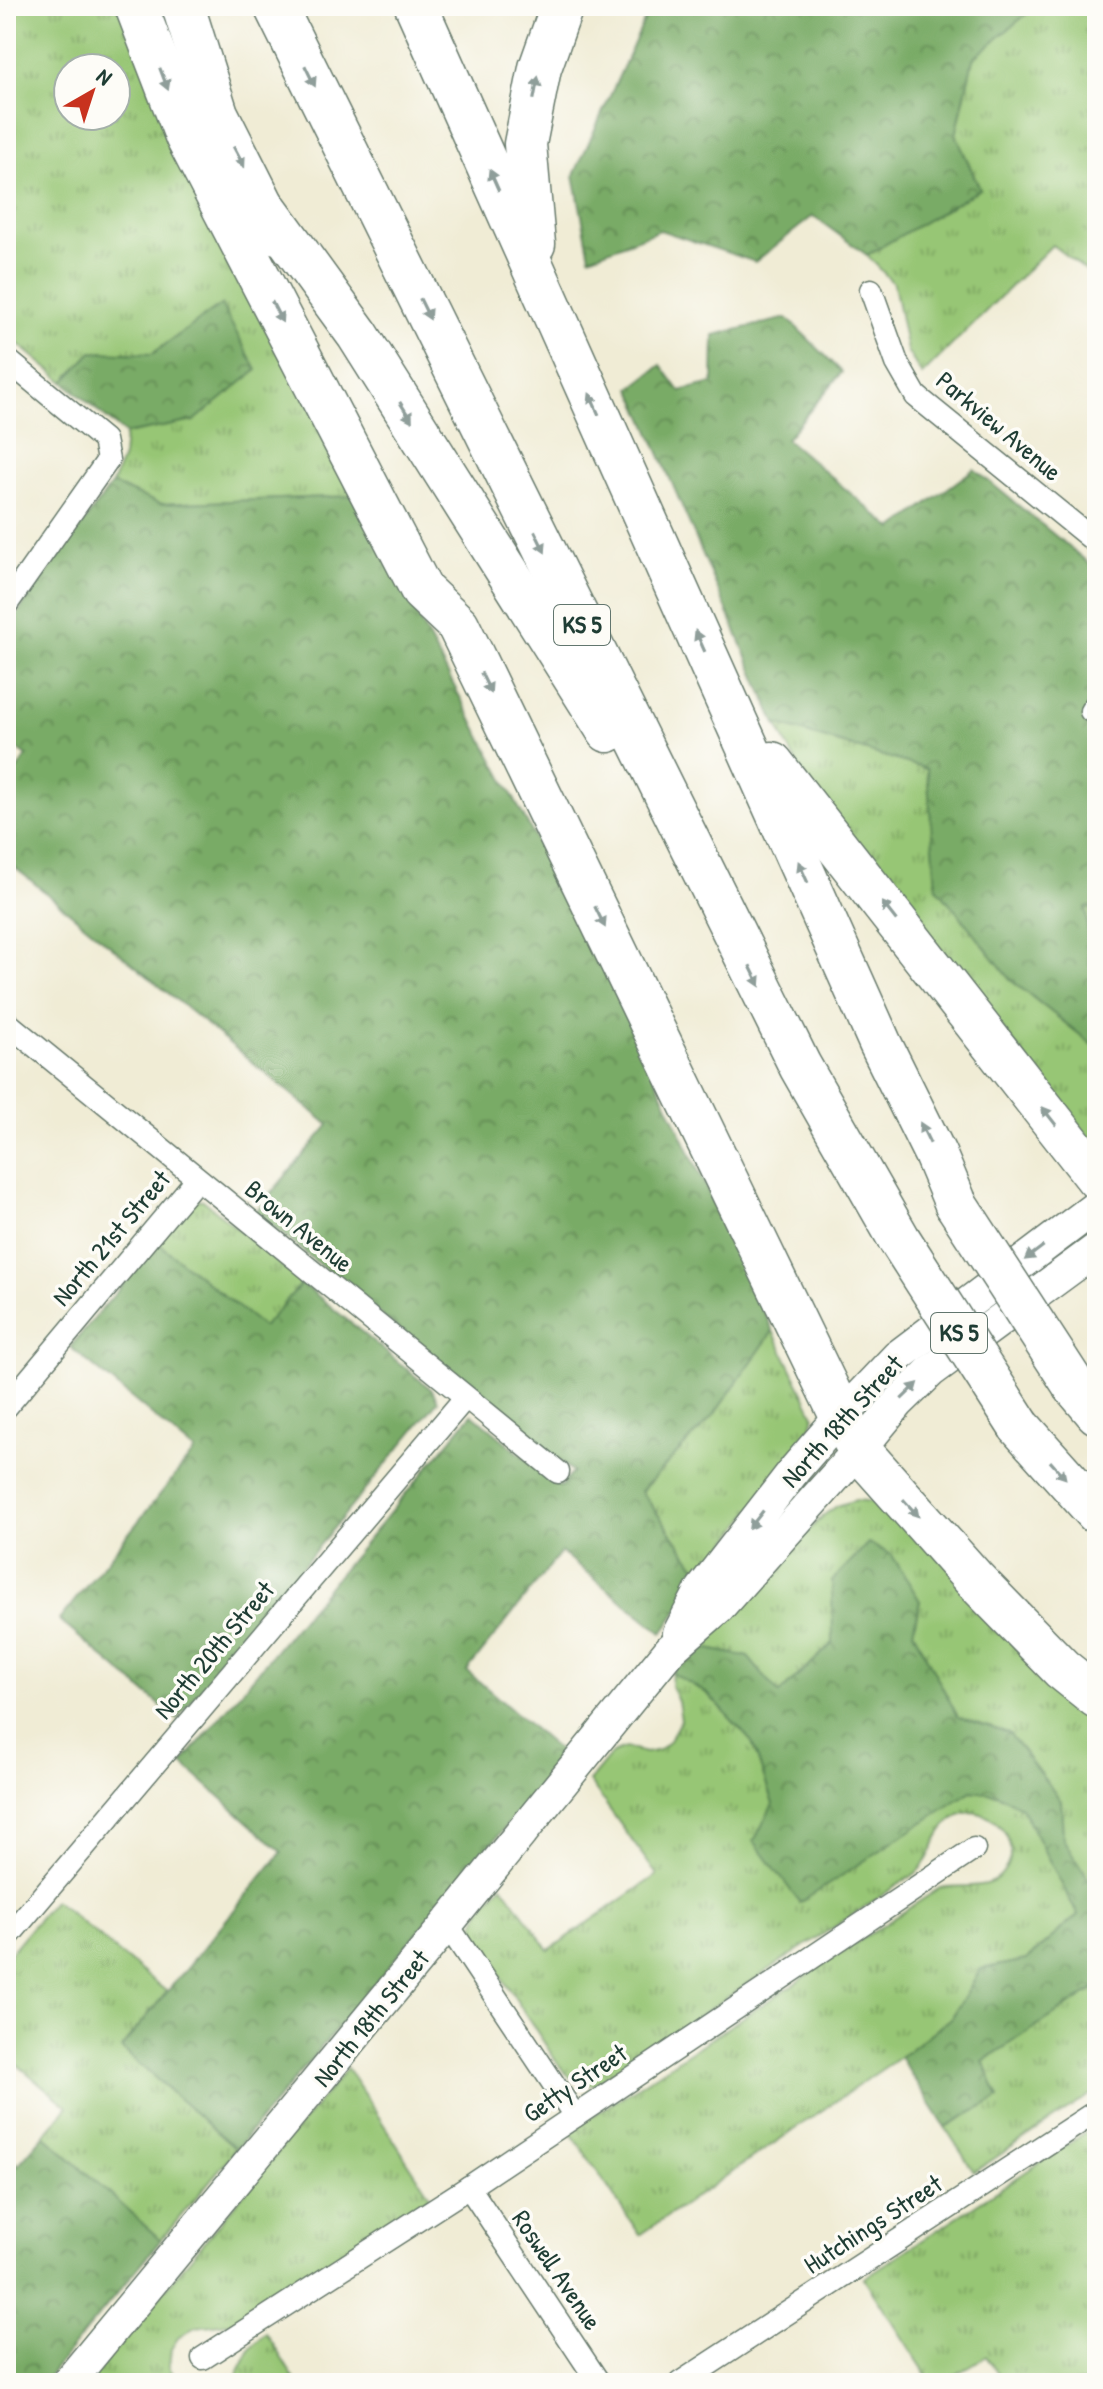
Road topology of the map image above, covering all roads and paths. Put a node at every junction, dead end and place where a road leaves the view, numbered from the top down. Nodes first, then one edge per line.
1 (136, 6) edge
2 (183, 6) edge
3 (275, 6) edge
4 (416, 6) edge
5 (562, 6) edge
6 (267, 210) junction
7 (537, 277) junction
8 (871, 290) dead end
9 (6, 359) edge
10 (1097, 543) edge
11 (6, 605) edge
12 (458, 625) junction
13 (732, 712) junction
14 (728, 921) junction
15 (6, 1022) edge
16 (1097, 1178) edge
17 (197, 1179) junction
18 (1097, 1206) edge
19 (1097, 1249) edge
20 (465, 1398) junction
21 (1086, 1400) edge
22 (6, 1407) edge
23 (850, 1433) junction
24 (558, 1472) dead end
25 (1097, 1513) edge
26 (1097, 1697) edge
27 (974, 1849) dead end
28 (447, 1924) junction
29 (6, 1939) edge
30 (1097, 2111) edge
31 (575, 2116) junction
32 (469, 2187) junction
33 (203, 2358) dead end
34 (68, 2383) edge
35 (599, 2383) edge
36 (680, 2383) edge

1 -> 12 highway
2 -> 6 highway
3 -> 14 highway, KS 5
7 -> 4 highway, KS 5
7 -> 5 highway
6 - 12 highway
6 -> 14 highway
13 -> 7 highway, KS 5
8 - 10 street, Parkview Avenue
9 - 11 street
12 -> 23 highway
16 -> 13 highway
21 -> 13 highway, KS 5, bridge
14 -> 25 highway, KS 5, bridge
15 - 17 street, Brown Avenue
17 - 20 street, Brown Avenue
17 - 22 street, North 21st Street
18 -> 23 main road, North 18th Street
23 -> 19 main road, North 18th Street
20 - 24 street, Brown Avenue
20 - 29 street, North 20th Street
23 -> 26 highway
23 - 28 main road, North 18th Street
27 - 31 street, Getty Street
28 - 31 street
28 - 34 main road, North 18th Street
30 - 36 street, Hutchings Street
31 - 32 street, Getty Street
32 - 33 street, Getty Street
32 - 35 street, Roswell Avenue

